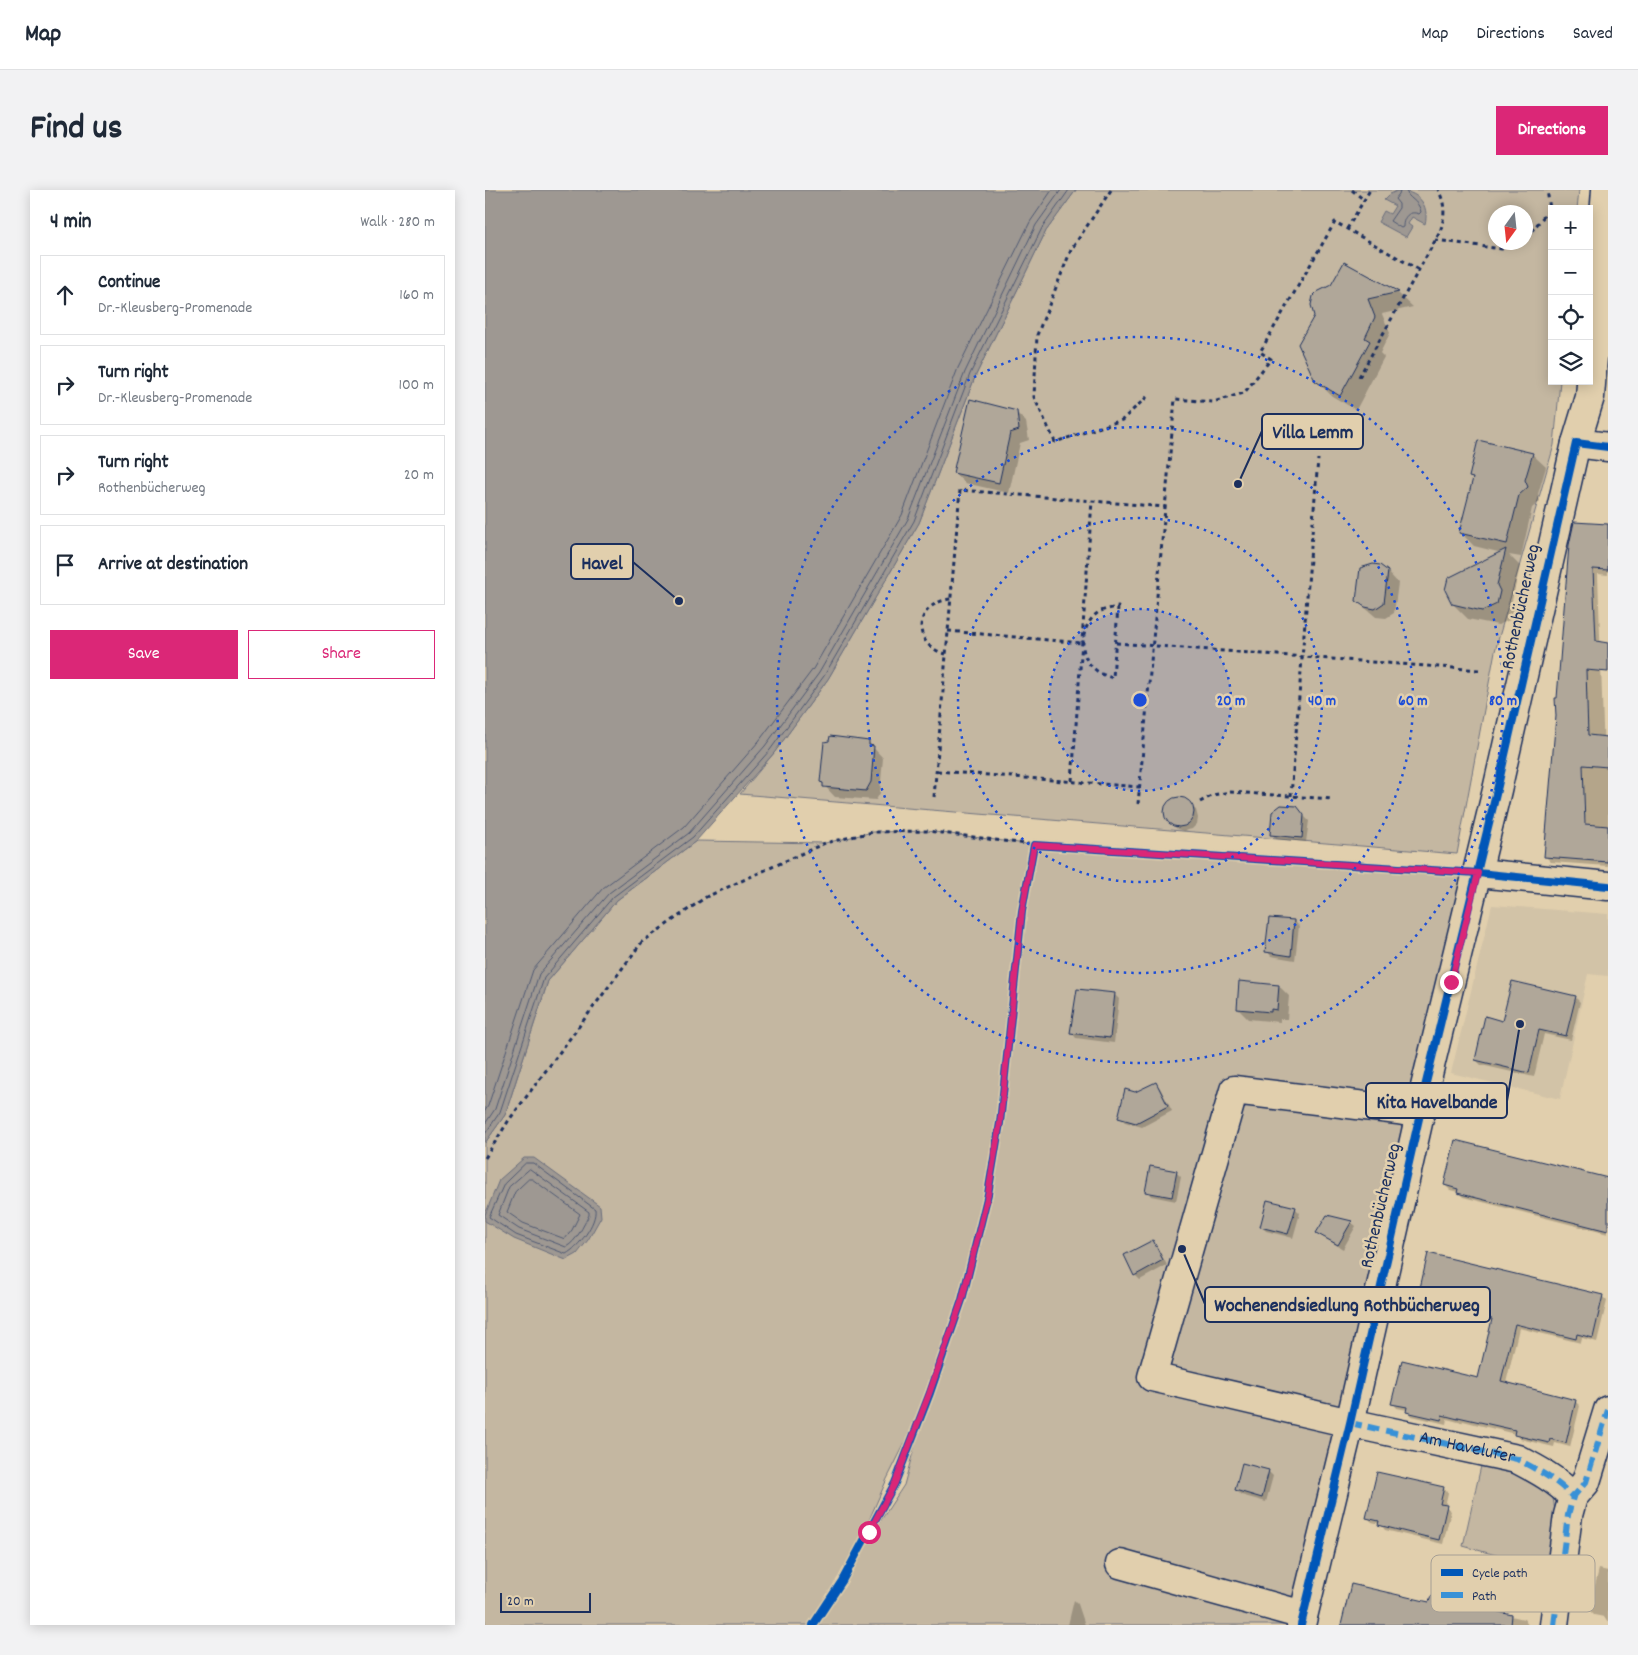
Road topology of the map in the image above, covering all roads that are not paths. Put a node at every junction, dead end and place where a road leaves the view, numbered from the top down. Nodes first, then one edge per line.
1 (1606, 190) edge
2 (1576, 443) junction
3 (1608, 448) edge
4 (1478, 873) junction
5 (1608, 886) edge
6 (1420, 1114) junction
7 (1608, 1410) edge
8 (1350, 1423) junction
9 (1573, 1497) junction
10 (1563, 1555) edge
11 (1120, 1564) dead end
12 (1555, 1612) edge
13 (1302, 1620) edge
14 (1553, 1625) edge

1 - 2 street, Rothenbücherweg
2 - 3 street
2 - 4 street, Rothenbücherweg
4 - 5 street
4 - 6 street, Rothenbücherweg
6 - 8 street, Rothenbücherweg
6 - 8 street
7 - 9 street
8 - 9 street, Am Havelufer
8 - 13 street, Rothenbücherweg
9 - 10 street
11 - 13 street
12 - 14 street

